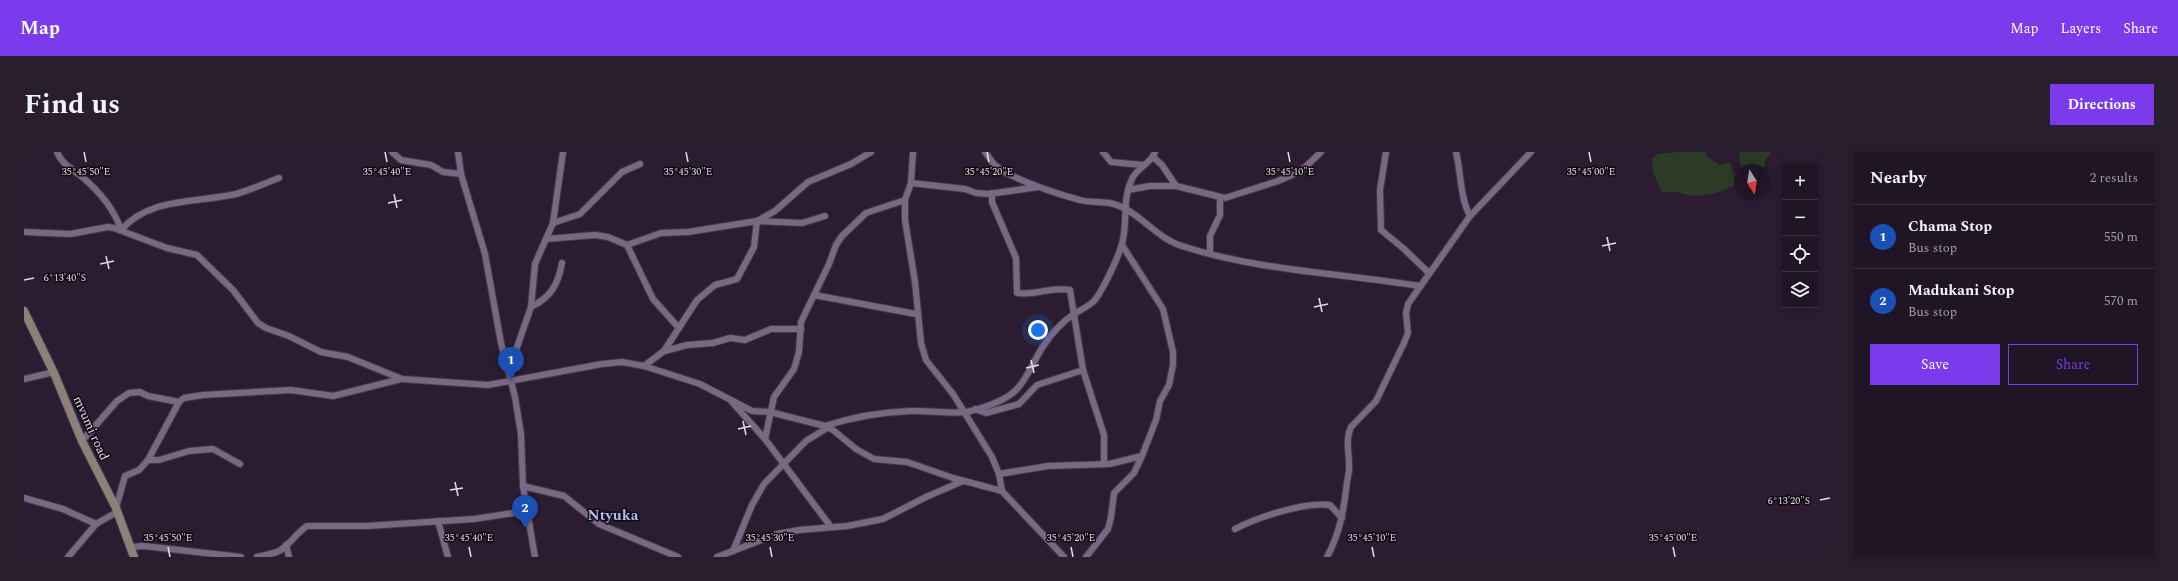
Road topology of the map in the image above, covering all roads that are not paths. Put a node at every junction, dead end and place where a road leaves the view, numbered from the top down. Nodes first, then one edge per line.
1 (57, 152) edge
2 (392, 152) edge
3 (458, 152) edge
4 (563, 152) edge
5 (871, 152) edge
6 (913, 152) edge
7 (985, 152) edge
8 (1103, 152) edge
9 (1321, 152) edge
10 (1386, 152) edge
11 (1456, 152) edge
12 (1531, 152) edge
13 (1154, 154) edge
14 (640, 164) dead end
15 (1143, 165) junction
16 (461, 174) junction
17 (279, 178) dead end
18 (911, 183) junction
19 (1176, 186) junction
20 (1038, 187) junction
21 (1128, 190) junction
22 (992, 193) junction
23 (1220, 198) junction
24 (905, 200) junction
25 (1125, 209) junction
26 (825, 216) dead end
27 (1470, 216) junction
28 (757, 221) junction
29 (553, 223) junction
30 (121, 230) junction
31 (24, 232) edge
32 (546, 239) junction
33 (627, 245) junction
34 (1122, 246) junction
35 (1210, 253) junction
36 (562, 263) dead end
37 (1429, 273) junction
38 (1420, 286) junction
39 (814, 295) junction
40 (531, 307) junction
41 (24, 311) edge
42 (916, 314) junction
43 (1074, 314) junction
44 (679, 328) junction
45 (801, 329) junction
46 (664, 351) junction
47 (644, 366) junction
48 (509, 370) junction
49 (1083, 370) junction
50 (54, 372) junction
51 (24, 379) edge
52 (402, 379) junction
53 (512, 380) junction
54 (728, 398) junction
55 (179, 402) junction
56 (975, 409) junction
57 (770, 412) junction
58 (964, 412) junction
59 (826, 427) junction
60 (765, 439) junction
61 (82, 441) junction
62 (1142, 456) junction
63 (148, 460) junction
64 (240, 464) dead end
65 (784, 464) junction
66 (1104, 464) junction
67 (999, 474) junction
68 (964, 481) junction
69 (523, 486) junction
70 (1002, 491) junction
71 (24, 498) edge
72 (116, 510) junction
73 (527, 511) junction
74 (1342, 518) junction
75 (438, 521) junction
76 (96, 524) junction
77 (831, 527) junction
78 (1235, 529) dead end
79 (286, 545) junction
80 (130, 547) junction
81 (730, 554) edge
82 (217, 556) edge
83 (68, 557) edge
84 (134, 557) edge
85 (241, 557) edge
86 (257, 557) edge
87 (289, 557) edge
88 (448, 557) edge
89 (535, 557) edge
90 (678, 557) edge
91 (717, 557) edge
92 (1064, 557) edge
93 (1086, 557) edge
94 (1327, 557) edge

1 - 30 street
2 - 16 street
3 - 16 street
4 - 29 street
5 - 28 street
6 - 18 street
7 - 20 street
8 - 15 street
9 - 23 street
10 - 37 street
11 - 27 street
12 - 27 street
13 - 15 street
13 - 19 street
14 - 29 street
15 - 21 street
16 - 48 street
17 - 30 street
18 - 22 street
18 - 24 street
19 - 21 street
19 - 23 street
20 - 22 street
20 - 25 street
21 - 25 street
22 - 43 street
23 - 35 street
24 - 39 street
24 - 42 street
25 - 34 street
25 - 35 street
26 - 28 street
27 - 37 street
28 - 33 street
28 - 44 street
29 - 32 street
30 - 31 street
30 - 52 street
32 - 33 street
32 - 40 street
33 - 44 street
34 - 43 street
34 - 62 street
35 - 38 street
36 - 40 street
37 - 38 street
38 - 74 street
39 - 42 street
39 - 45 street
40 - 48 street
41 - 50 street, mvumi road
42 - 58 street
43 - 49 street
43 - 56 street
44 - 46 street
45 - 46 street
45 - 57 street
46 - 47 street
47 - 53 street
47 - 54 street
48 - 53 street
49 - 56 street
49 - 66 street
50 - 51 street
50 - 61 street, mvumi road
52 - 53 street
52 - 55 street
53 - 69 street
54 - 57 street
54 - 60 street
55 - 61 street
55 - 63 street
56 - 58 street
57 - 59 street
57 - 60 street
58 - 59 street
58 - 67 street
59 - 65 street
59 - 68 street
60 - 65 street
61 - 72 street, mvumi road
62 - 66 street
62 - 93 street
63 - 64 street
63 - 72 street
65 - 77 street
65 - 81 street
66 - 67 street
67 - 70 street
68 - 70 street
68 - 77 street
69 - 73 street
69 - 90 street
70 - 92 street
71 - 76 street
72 - 76 street
72 - 80 street, mvumi road
73 - 75 street
73 - 89 street
74 - 78 street
74 - 94 street
75 - 79 street
75 - 88 street
76 - 83 street
77 - 81 street
79 - 86 street
79 - 87 street
80 - 82 street
80 - 84 street, mvumi road
81 - 91 street
82 - 85 street

